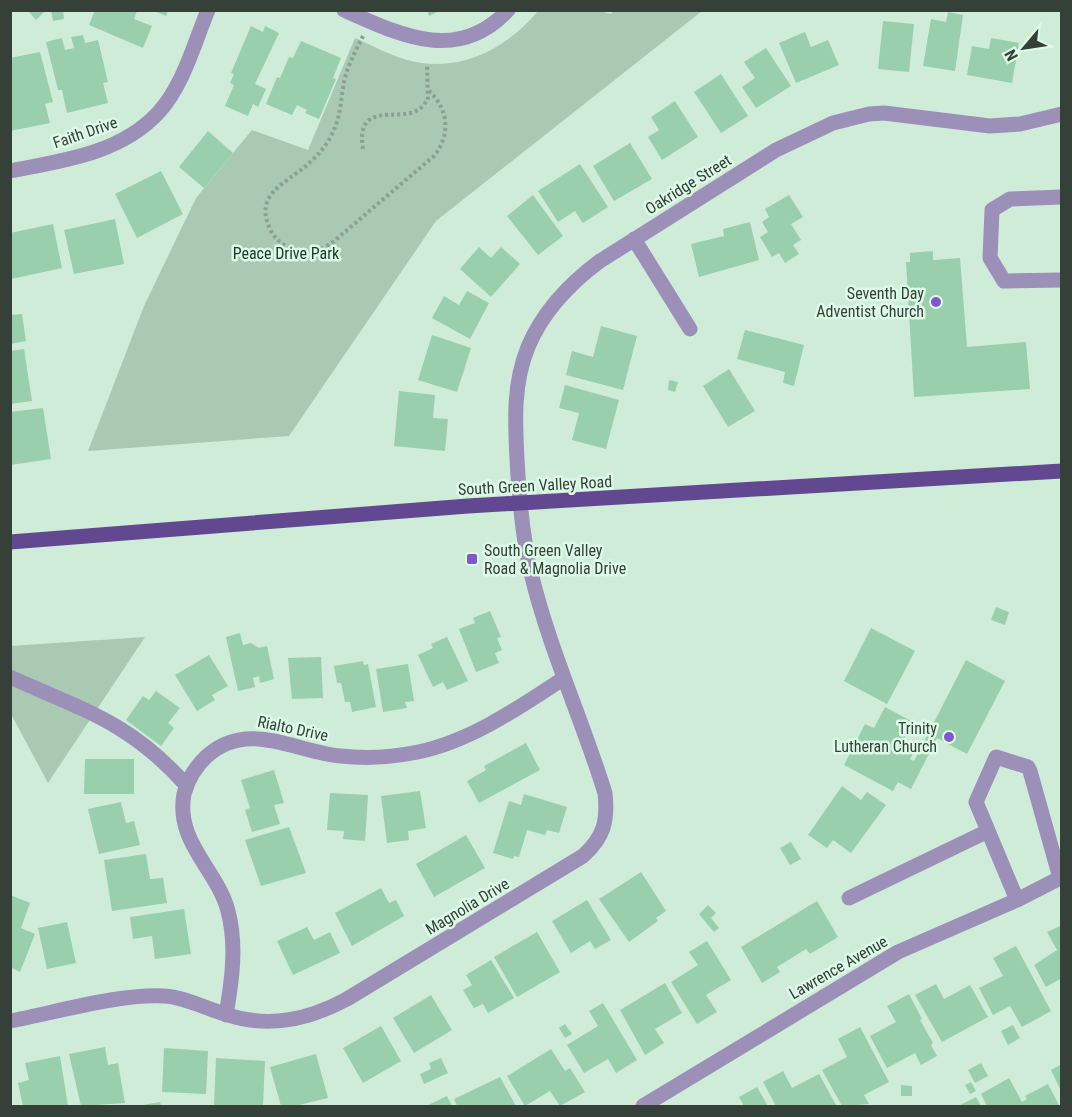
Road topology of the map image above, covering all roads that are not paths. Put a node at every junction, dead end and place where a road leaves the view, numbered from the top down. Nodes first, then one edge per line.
1 (208, 10) edge
2 (344, 10) edge
3 (508, 10) edge
4 (368, 17) edge
5 (1062, 114) edge
6 (10, 171) edge
7 (1062, 197) edge
8 (634, 239) junction
9 (1062, 280) edge
10 (690, 329) dead end
11 (1062, 471) edge
12 (520, 504) junction
13 (10, 542) edge
14 (10, 677) edge
15 (564, 678) junction
16 (187, 786) junction
17 (988, 831) junction
18 (1061, 878) edge
19 (849, 898) dead end
20 (1017, 900) junction
21 (226, 1015) junction
22 (10, 1022) edge
23 (643, 1107) edge

1 - 6 street, Faith Drive
2 - 4 street
3 - 4 street
5 - 8 street, Oakridge Street
7 - 9 street
8 - 10 street
8 - 12 street, Oakridge Street
11 - 12 main road, South Green Valley Road
12 - 13 main road, South Green Valley Road
12 - 15 street, Magnolia Drive
14 - 16 street
15 - 16 street, Rialto Drive
15 - 21 street, Magnolia Drive
16 - 21 street, Rialto Drive
17 - 18 street
17 - 19 street
17 - 20 street
18 - 20 street, Lawrence Avenue
20 - 23 street, Lawrence Avenue
21 - 22 street, Magnolia Drive

